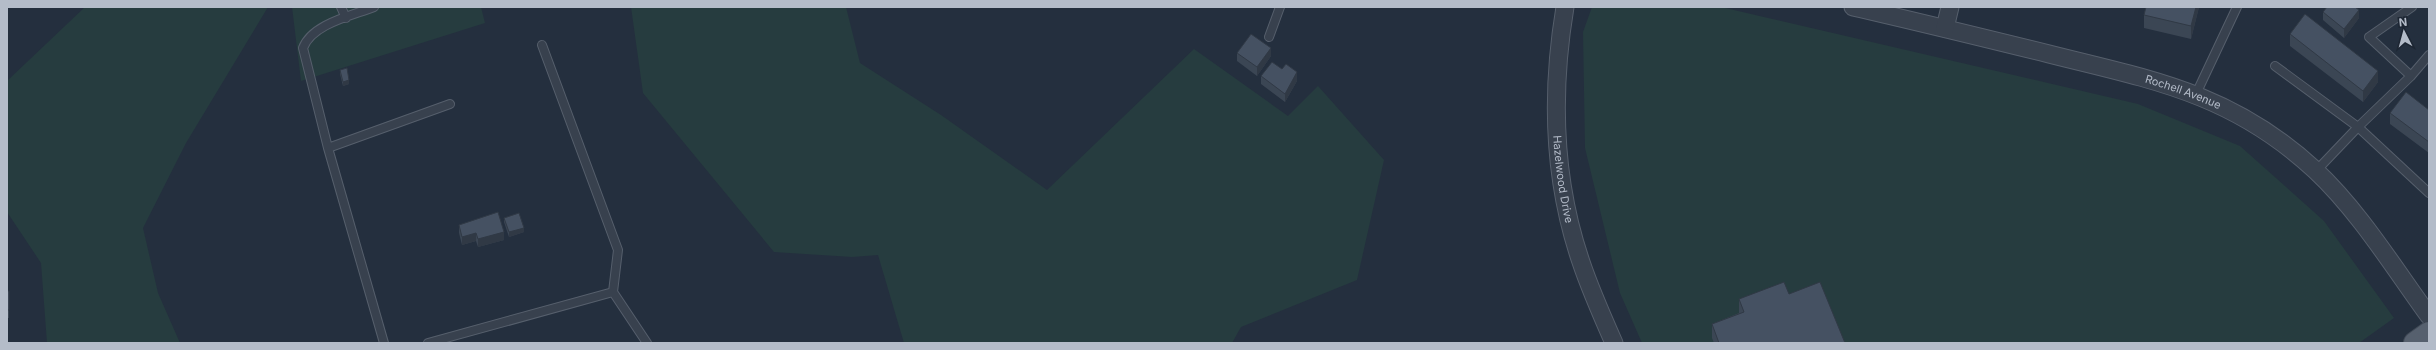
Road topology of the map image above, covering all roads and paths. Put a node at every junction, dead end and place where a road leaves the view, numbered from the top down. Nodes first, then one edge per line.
1 (342, 7) edge
2 (374, 7) edge
3 (1280, 7) edge
4 (1565, 7) edge
5 (1853, 7) edge
6 (1950, 7) edge
7 (2237, 7) edge
8 (2412, 7) edge
9 (346, 18) junction
10 (1945, 28) junction
11 (1269, 37) dead end
12 (542, 44) dead end
13 (2429, 55) edge
14 (2275, 66) dead end
15 (2411, 76) junction
16 (2196, 94) junction
17 (450, 104) dead end
18 (2358, 127) junction
19 (328, 148) junction
20 (2316, 171) junction
21 (2429, 192) edge
22 (613, 292) junction
23 (2429, 316) edge
24 (2429, 333) edge
25 (384, 343) edge
26 (428, 343) edge
27 (647, 343) edge
28 (1614, 343) edge
29 (2416, 343) edge

1 - 9 lane
2 - 9 lane
3 - 11 lane
4 - 28 street, Hazelwood Drive
5 - 10 street, Rochell Avenue
6 - 10 street
7 - 16 lane
8 - 15 lane
9 - 19 lane
10 - 16 street, Rochell Avenue
12 - 22 lane
13 - 15 lane
14 - 18 lane
15 - 18 lane
16 - 20 street, Rochell Avenue
17 - 19 lane
18 - 20 lane
18 - 21 lane
19 - 25 lane
20 - 23 street, Rochell Avenue
22 - 26 lane
22 - 27 lane
24 - 29 main road

